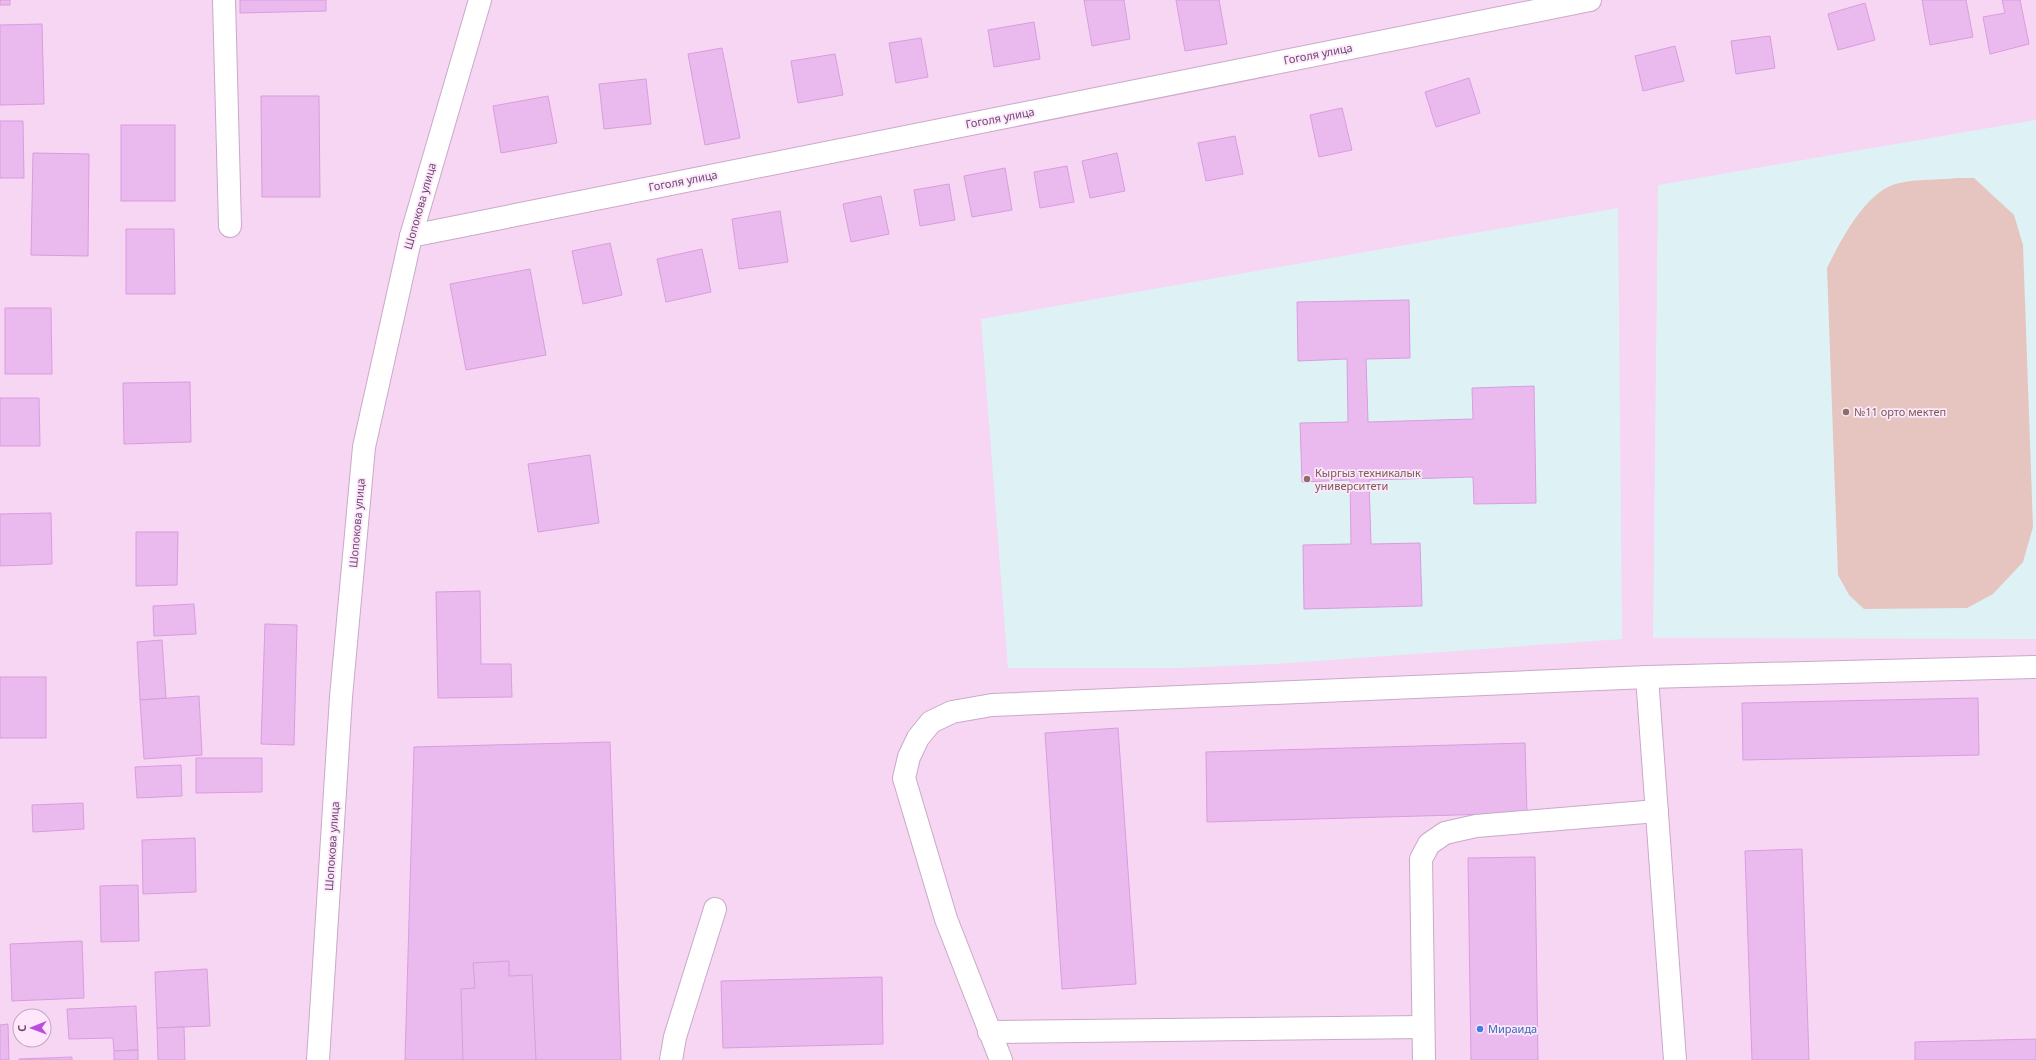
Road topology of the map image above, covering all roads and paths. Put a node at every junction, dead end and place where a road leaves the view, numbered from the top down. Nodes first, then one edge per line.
1 (224, 0) edge
2 (480, 0) edge
3 (1590, 0) edge
4 (230, 226) dead end
5 (411, 236) junction
6 (2036, 667) edge
7 (1647, 677) junction
8 (1657, 811) junction
9 (715, 909) dead end
10 (1423, 1027) junction
11 (989, 1032) junction
12 (318, 1060) edge
13 (671, 1060) edge
14 (1001, 1060) edge
15 (1424, 1060) edge
16 (1675, 1060) edge

1 - 4 street
2 - 5 street, Шопокова улица
3 - 5 street, Гоголя улица
5 - 12 street, Шопокова улица
6 - 7 street
7 - 8 street
7 - 11 street
8 - 10 street
8 - 16 street
9 - 13 street
10 - 11 street
10 - 15 street
11 - 14 street

